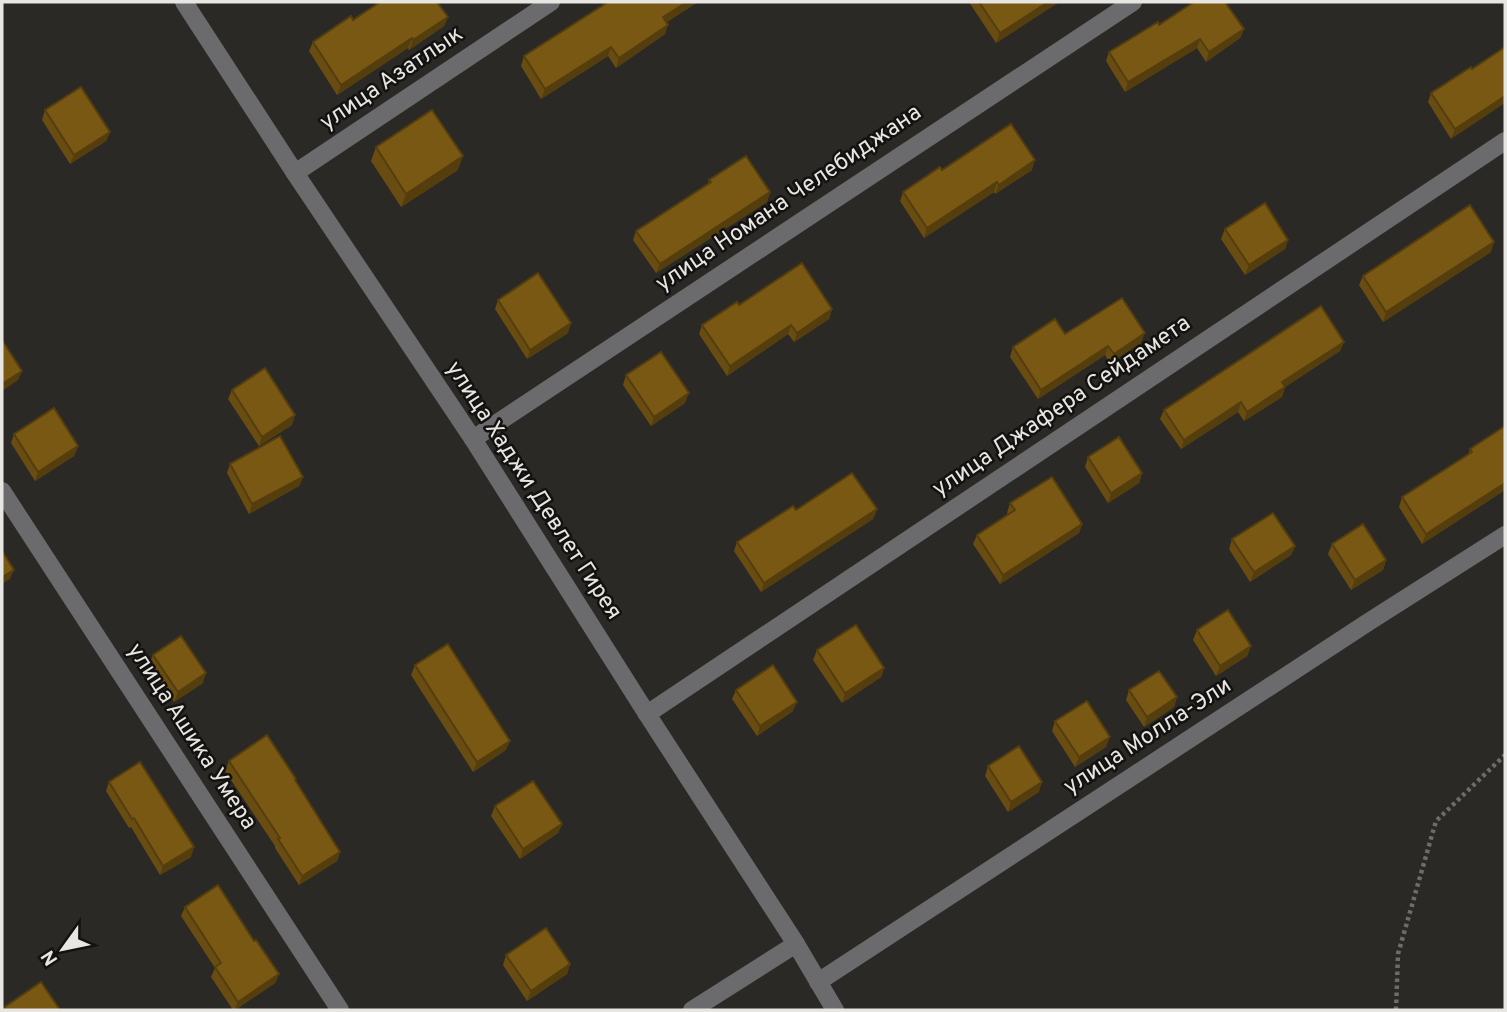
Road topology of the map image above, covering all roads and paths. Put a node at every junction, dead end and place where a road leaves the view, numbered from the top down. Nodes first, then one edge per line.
1 (184, 2) edge
2 (551, 2) edge
3 (1132, 2) edge
4 (1505, 141) edge
5 (295, 173) junction
6 (472, 439) junction
7 (2, 491) edge
8 (1505, 535) edge
9 (647, 714) junction
10 (1505, 755) edge
11 (796, 944) junction
12 (818, 982) junction
13 (340, 1010) edge
14 (692, 1010) edge
15 (835, 1010) edge
16 (1396, 1010) edge

1 - 5 street, улица Хаджи Девлет Гирея
2 - 5 street, улица Азатлык
3 - 6 street, улица Номана Челебиджана
4 - 9 street, улица Джафера Сейдамета
5 - 6 street, улица Хаджи Девлет Гирея
6 - 9 street, улица Хаджи Девлет Гирея
7 - 13 street, улица Ашика Умера
8 - 12 street, улица Молла-Эли
9 - 11 street, улица Хаджи Девлет Гирея
10 - 16 path
11 - 12 street, улица Хаджи Девлет Гирея
11 - 14 street
12 - 15 street, улица Хаджи Девлет Гирея

